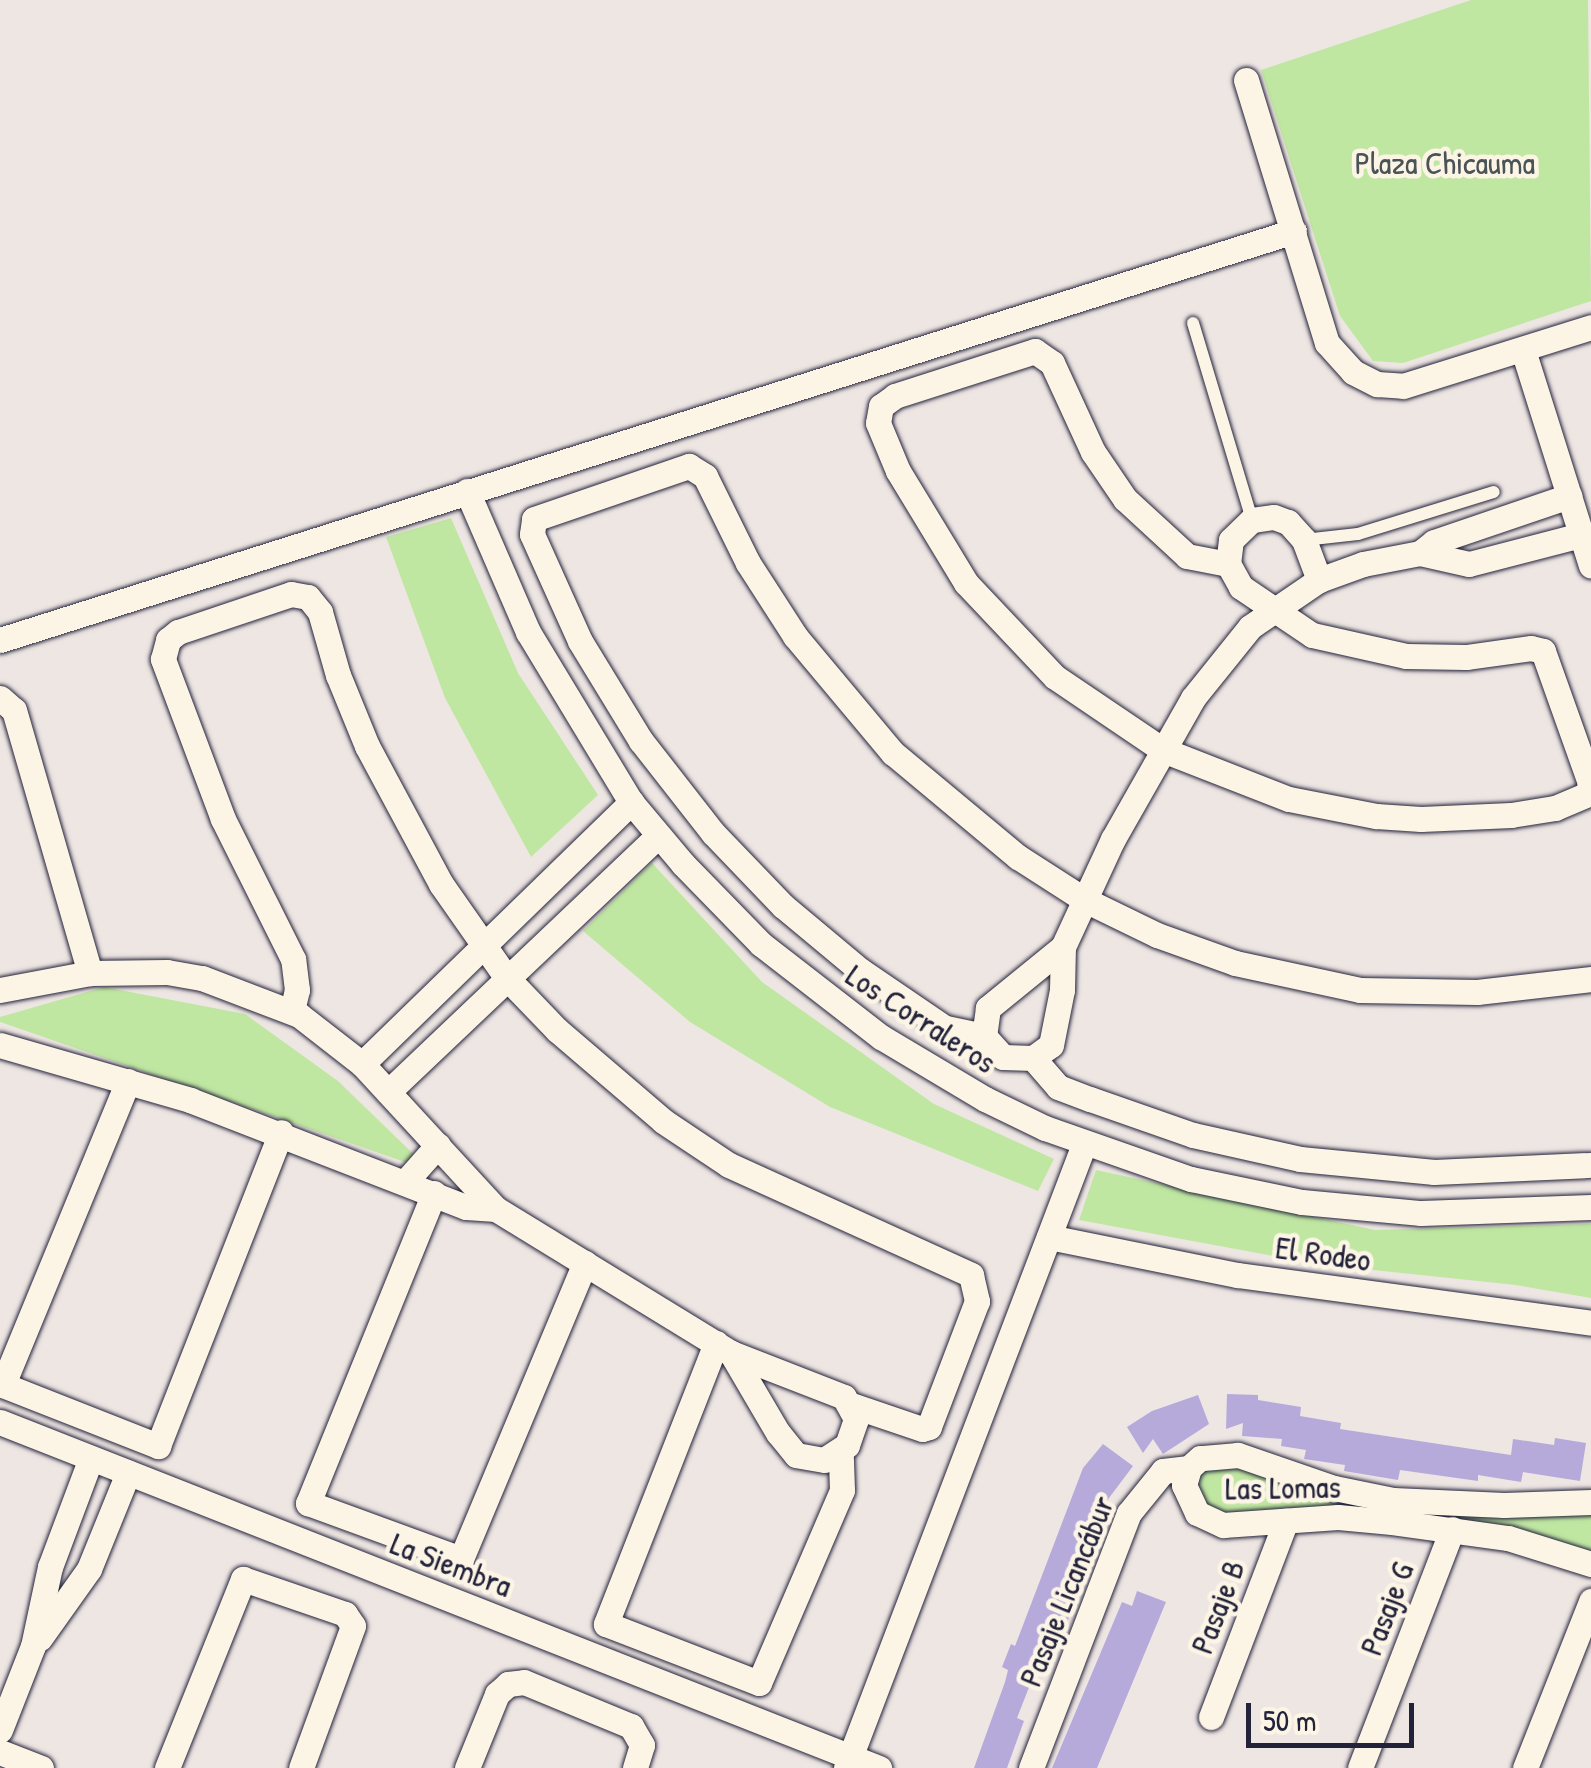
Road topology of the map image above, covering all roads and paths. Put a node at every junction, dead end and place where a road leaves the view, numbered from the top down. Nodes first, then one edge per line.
1 (1246, 80) dead end
2 (1294, 232) junction
3 (1193, 323) dead end
4 (1591, 327) edge
5 (1522, 350) junction
6 (467, 491) junction
7 (1494, 492) dead end
8 (1568, 496) junction
9 (1252, 520) junction
10 (1581, 535) junction
11 (1304, 540) junction
12 (1420, 552) junction
13 (1228, 564) junction
14 (1591, 566) edge
15 (1319, 580) junction
16 (1270, 609) junction
17 (0, 640) edge
18 (0, 698) edge
19 (1164, 750) junction
20 (631, 802) junction
21 (658, 836) junction
22 (1085, 900) junction
23 (481, 945) junction
24 (1063, 947) junction
25 (90, 973) junction
26 (506, 977) junction
27 (1591, 979) edge
28 (0, 990) edge
29 (292, 1011) junction
30 (984, 1036) junction
31 (0, 1045) edge
32 (1033, 1058) junction
33 (362, 1064) junction
34 (128, 1081) junction
35 (388, 1092) junction
36 (281, 1132) junction
37 (1084, 1144) junction
38 (438, 1145) junction
39 (1591, 1165) edge
40 (406, 1181) junction
41 (434, 1192) junction
42 (1591, 1207) edge
43 (496, 1209) junction
44 (1049, 1237) junction
45 (585, 1264) junction
46 (1591, 1323) edge
47 (724, 1348) junction
48 (851, 1406) junction
49 (0, 1422) edge
50 (841, 1452) junction
51 (91, 1458) junction
52 (1190, 1468) junction
53 (128, 1473) junction
54 (1591, 1502) edge
55 (1393, 1511) junction
56 (1286, 1521) junction
57 (1452, 1529) junction
58 (1591, 1564) edge
59 (1591, 1601) edge
60 (34, 1646) junction
61 (1211, 1717) dead end
62 (0, 1730) edge
63 (0, 1752) edge
64 (848, 1762) edge
65 (41, 1768) edge
66 (166, 1768) edge
67 (300, 1768) edge
68 (467, 1768) edge
69 (635, 1768) edge
70 (879, 1768) edge
71 (1031, 1768) edge
72 (1360, 1768) edge
73 (1525, 1768) edge

1 - 2 street
2 - 5 street
2 - 6 street
3 - 9 lane
4 - 5 street
5 - 8 street
6 - 17 street
6 - 20 street, Los Corraleros
7 - 11 lane
8 - 10 street
8 - 12 street
9 - 11 street
9 - 13 street
10 - 12 street
10 - 14 street
11 - 15 street
12 - 15 street
13 - 16 street
13 - 19 street
15 - 16 street
16 - 19 street
16 - 19 street
18 - 25 street
19 - 22 street
20 - 21 street, Los Corraleros
20 - 23 street
21 - 26 street
21 - 37 street, Los Corraleros
22 - 24 street
22 - 27 street
22 - 30 street
23 - 26 street
23 - 29 street
23 - 33 street
24 - 30 street
24 - 32 street
25 - 28 street
25 - 29 street
26 - 35 street
26 - 48 street
29 - 33 street
30 - 32 street
31 - 34 street
32 - 39 street
33 - 35 street
34 - 36 street
34 - 36 street
35 - 38 street
36 - 40 street
37 - 42 street, Los Corraleros
37 - 44 street
38 - 40 street
38 - 43 street
40 - 41 street
41 - 43 street
41 - 45 street
43 - 45 street
44 - 46 street, El Rodeo
44 - 64 street
45 - 47 street
47 - 48 street
47 - 50 street
47 - 50 street
48 - 50 street
49 - 51 street, La Siembra
51 - 53 street, La Siembra
51 - 60 street
52 - 55 street, Las Lomas
52 - 56 street, Las Lomas
52 - 71 street, Pasaje Licancábur
53 - 60 street
53 - 64 street, La Siembra
54 - 55 street, Las Lomas
55 - 56 street, Las Lomas
55 - 57 street, Las Lomas
56 - 61 street, Pasaje B
57 - 58 street, Las Lomas
57 - 72 street, Pasaje G
59 - 73 street
60 - 62 street
63 - 65 street
64 - 70 street, La Siembra
66 - 67 street
68 - 69 street

